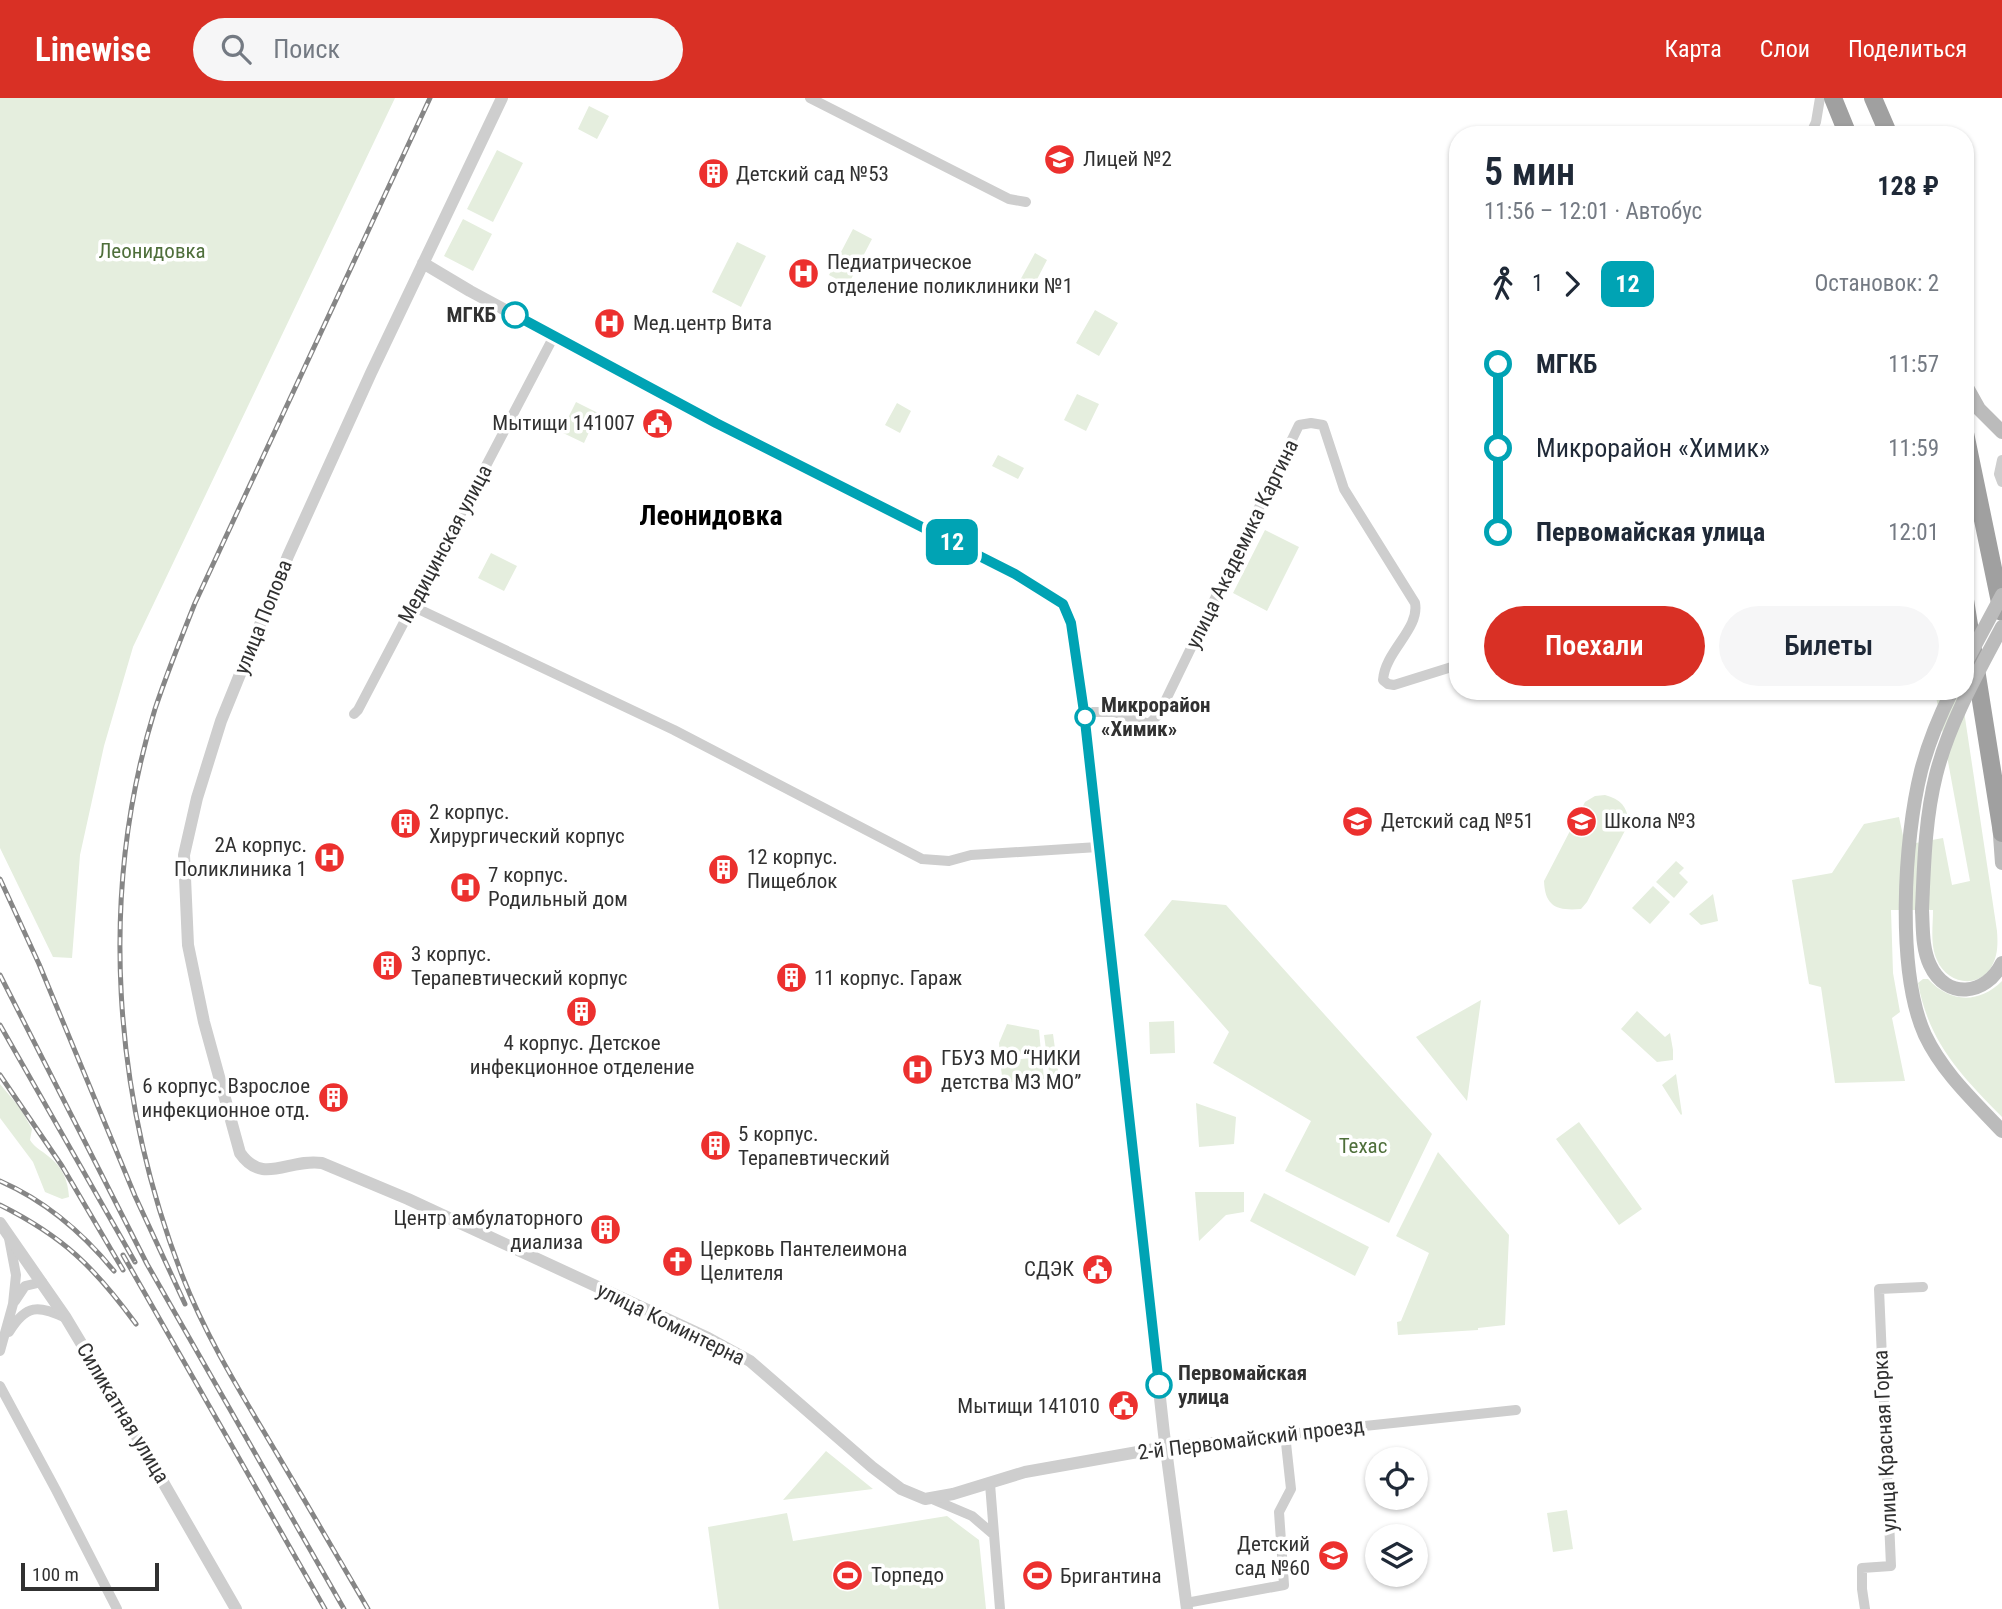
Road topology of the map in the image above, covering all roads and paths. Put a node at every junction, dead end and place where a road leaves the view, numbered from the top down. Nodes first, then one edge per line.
1 (502, 98) edge
2 (810, 98) edge
3 (1820, 98) edge
4 (1833, 98) edge
5 (1873, 98) edge
6 (1814, 126) edge
7 (1844, 126) edge
8 (1885, 126) edge
9 (1026, 202) dead end
10 (423, 263) junction
11 (554, 335) junction
12 (1974, 400) edge
13 (2002, 432) edge
14 (2002, 460) edge
15 (1974, 477) edge
16 (2002, 482) edge
17 (2002, 595) edge
18 (412, 606) junction
19 (2002, 612) edge
20 (2002, 627) edge
21 (1974, 647) edge
22 (1974, 657) edge
23 (1449, 668) edge
24 (1974, 682) edge
25 (1948, 700) edge
26 (1965, 700) edge
27 (1084, 712) junction
28 (354, 714) dead end
29 (1998, 810) junction
30 (2002, 833) edge
31 (1098, 847) junction
32 (2002, 863) edge
33 (1914, 910) junction
34 (2002, 963) edge
35 (2002, 1130) edge
36 (248, 1165) joint
37 (0, 1223) edge
38 (9, 1233) junction
39 (42, 1282) junction
40 (1923, 1287) dead end
41 (13, 1304) junction
42 (66, 1318) junction
43 (2, 1346) edge
44 (0, 1385) edge
45 (1516, 1410) dead end
46 (1285, 1434) junction
47 (1166, 1447) junction
48 (990, 1484) junction
49 (932, 1499) junction
50 (993, 1534) junction
51 (1186, 1606) edge
52 (117, 1609) edge
53 (236, 1609) edge
54 (1000, 1609) edge
55 (1865, 1609) edge

1 - 10 street, улица Попова
2 - 9 street
3 - 6 street
4 - 7 highway
5 - 8 highway
10 - 11 street
10 - 36 street, улица Попова
11 - 18 street, Медицинская улица
11 - 27 street
12 - 13 main road
14 - 16 street
15 - 19 highway
17 - 21 main road, bridge
18 - 28 street, Медицинская улица
18 - 31 street
20 - 24 main road, bridge
22 - 29 highway
23 - 27 street, улица Академика Каргина
25 - 33 main road
26 - 33 main road, bridge
27 - 31 street
29 - 30 highway
29 - 32 main road
31 - 47 street
33 - 34 main road
33 - 35 main road
36 - 49 street, улица Коминтерна
37 - 38 street, Силикатная улица
38 - 39 street, Силикатная улица
38 - 41 street
39 - 41 street
39 - 42 street, Силикатная улица
40 - 55 street, улица Красная Горка
41 - 43 street
42 - 43 street
42 - 53 street, Силикатная улица
44 - 52 street
45 - 46 street, 2-й Первомайский проезд
46 - 47 street, 2-й Первомайский проезд
46 - 51 street
47 - 48 street, 2-й Первомайский проезд
47 - 51 street
48 - 49 street
48 - 50 street
49 - 50 street
50 - 54 street

